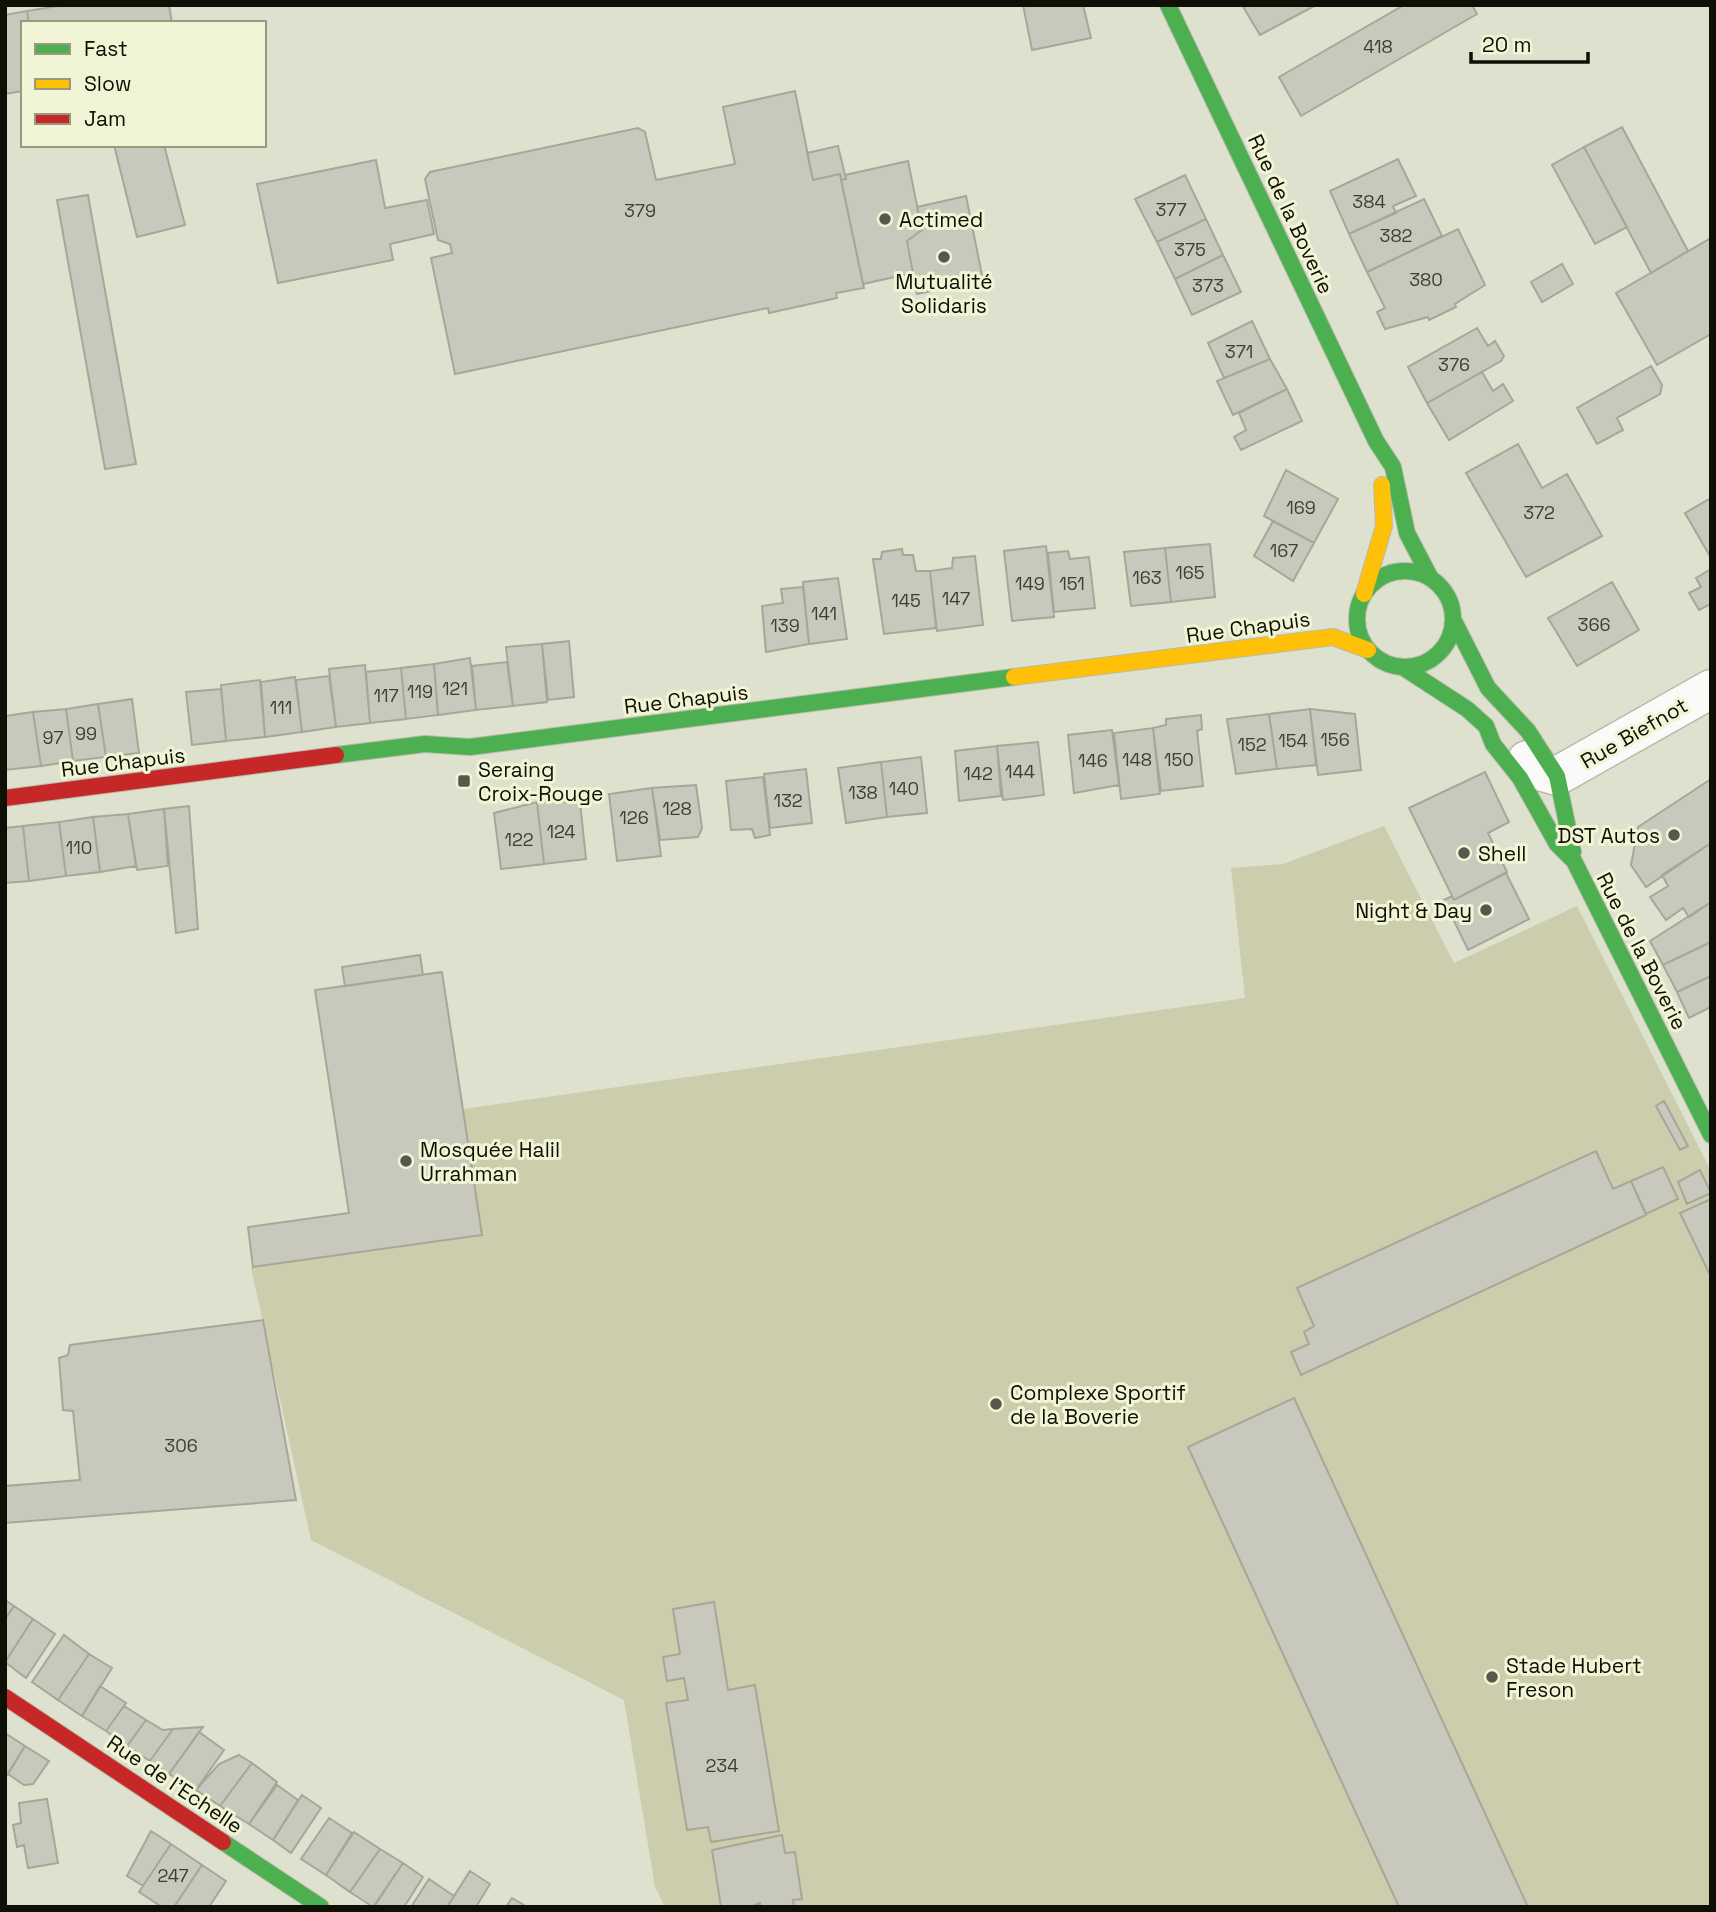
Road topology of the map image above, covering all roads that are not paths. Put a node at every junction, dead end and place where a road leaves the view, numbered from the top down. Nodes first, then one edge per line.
1 (1168, 5) edge
2 (1376, 441) junction
3 (1430, 577) junction
4 (1364, 594) junction
5 (1454, 621) junction
6 (1368, 650) junction
7 (1404, 668) junction
8 (1711, 689) edge
9 (1486, 726) junction
10 (1557, 776) junction
11 (5, 798) edge
12 (1574, 861) junction
13 (1711, 1135) edge
14 (5, 1697) edge
15 (321, 1907) edge

1 - 2 street, Rue de la Boverie
2 - 3 street, Rue de la Boverie
2 - 4 street, Rue de la Boverie
3 - 4 street
3 - 5 street
4 - 6 street
5 - 7 street
5 - 10 street, Rue de la Boverie
6 - 7 street
6 - 11 street, Rue Chapuis
7 - 9 street, Rue de la Boverie
8 - 10 street, Rue Biefnot
9 - 10 street
9 - 12 street, Rue de la Boverie
10 - 12 street, Rue de la Boverie
12 - 13 street, Rue de la Boverie
14 - 15 street, Rue de l'Echelle

